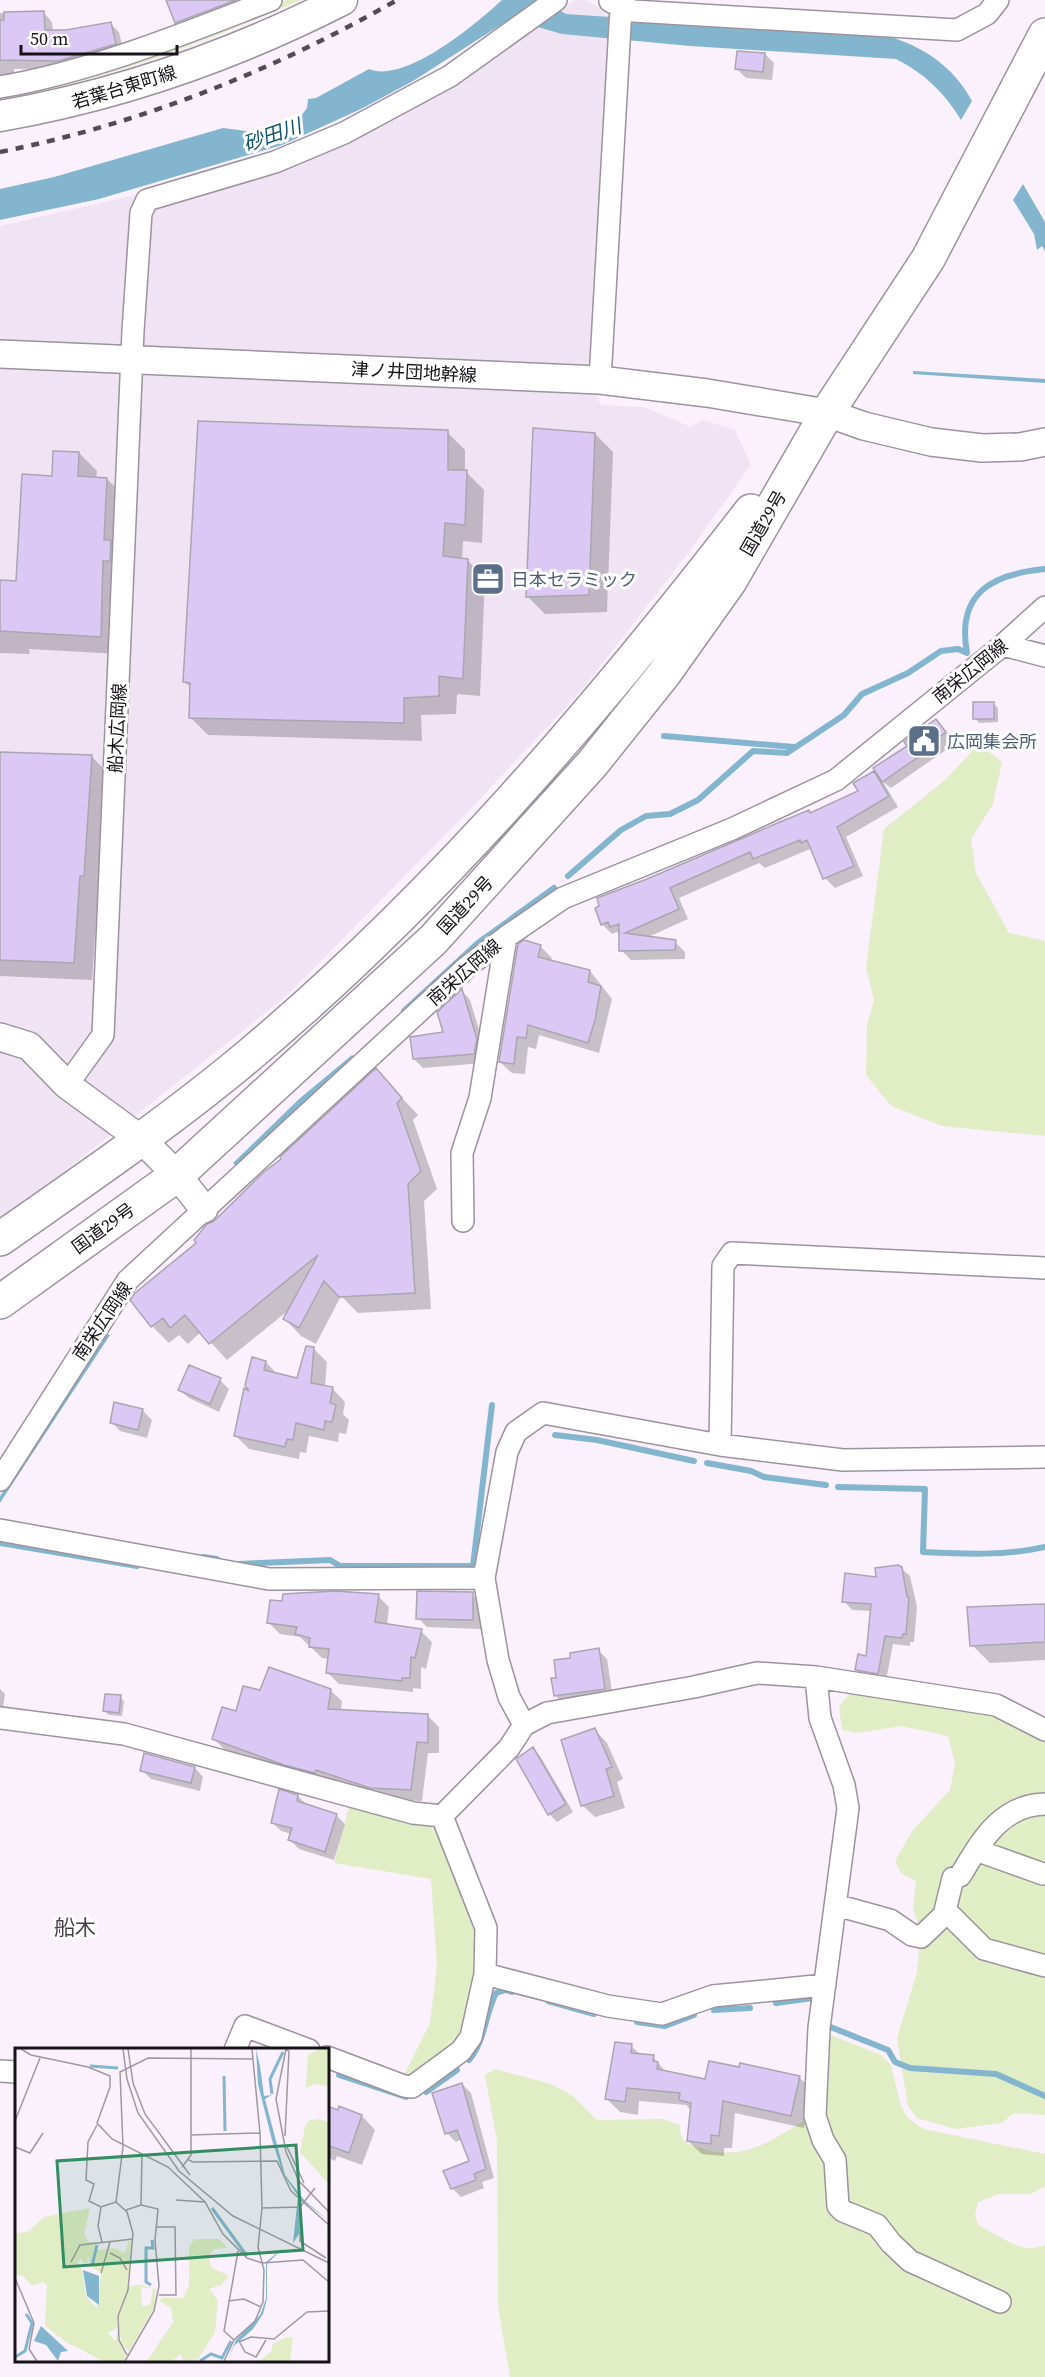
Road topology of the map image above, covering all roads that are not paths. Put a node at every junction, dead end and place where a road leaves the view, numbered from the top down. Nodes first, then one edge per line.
1 (271, 0) edge
2 (342, 0) edge
3 (556, 0) edge
4 (998, 0) edge
5 (613, 3) edge
6 (1045, 35) edge
7 (0, 87) edge
8 (0, 116) edge
9 (0, 354) edge
10 (134, 358) junction
11 (600, 380) junction
12 (827, 412) junction
13 (1045, 441) edge
14 (1045, 607) edge
15 (1003, 645) junction
16 (1045, 656) edge
17 (506, 937) junction
18 (0, 1037) edge
19 (67, 1085) junction
20 (142, 1140) junction
21 (177, 1175) junction
22 (204, 1209) junction
23 (463, 1221) dead end
24 (0, 1239) edge
25 (1045, 1268) edge
26 (0, 1302) edge
27 (720, 1445) junction
28 (1045, 1457) edge
29 (0, 1480) edge
30 (0, 1530) edge
31 (484, 1578) junction
32 (816, 1677) junction
33 (0, 1718) edge
34 (525, 1725) junction
35 (1045, 1730) edge
36 (1045, 1804) edge
37 (442, 1816) junction
38 (976, 1850) junction
39 (1043, 1874) dead end
40 (836, 1905) junction
41 (944, 1915) junction
42 (1045, 1966) edge
43 (485, 1974) junction
44 (825, 1985) junction
45 (236, 2048) edge
46 (304, 2048) edge
47 (328, 2057) edge
48 (0, 2071) edge
49 (15, 2072) edge
50 (1000, 2302) dead end

1 - 7 street
2 - 8 main road, 若葉台東町線
3 - 10 street, 船木広岡線
4 - 5 street
5 - 11 street
6 - 12 highway, 国道29号
9 - 10 street, 津ノ井団地幹線
10 - 11 street, 津ノ井団地幹線
10 - 19 street, 船木広岡線
11 - 12 street, 津ノ井団地幹線
12 - 13 street, 津ノ井団地幹線
12 - 20 highway, 国道29号
12 - 21 highway, 国道29号
14 - 15 street, 南栄広岡線
15 - 16 street
15 - 17 street, 南栄広岡線
17 - 22 street, 南栄広岡線
17 - 23 street
18 - 19 street
19 - 20 street
20 - 21 street
20 - 24 highway, 国道29号
21 - 22 street
21 - 26 highway, 国道29号
22 - 29 street, 南栄広岡線
25 - 27 street
27 - 28 street
27 - 31 street
30 - 31 street
31 - 34 street
32 - 34 street
32 - 35 street
32 - 40 street
33 - 37 street
34 - 37 street
36 - 38 street
37 - 43 street
38 - 39 street
38 - 41 street
40 - 41 street
40 - 44 street
41 - 42 street
43 - 44 street
43 - 47 street
44 - 50 street
45 - 46 street
48 - 49 street

